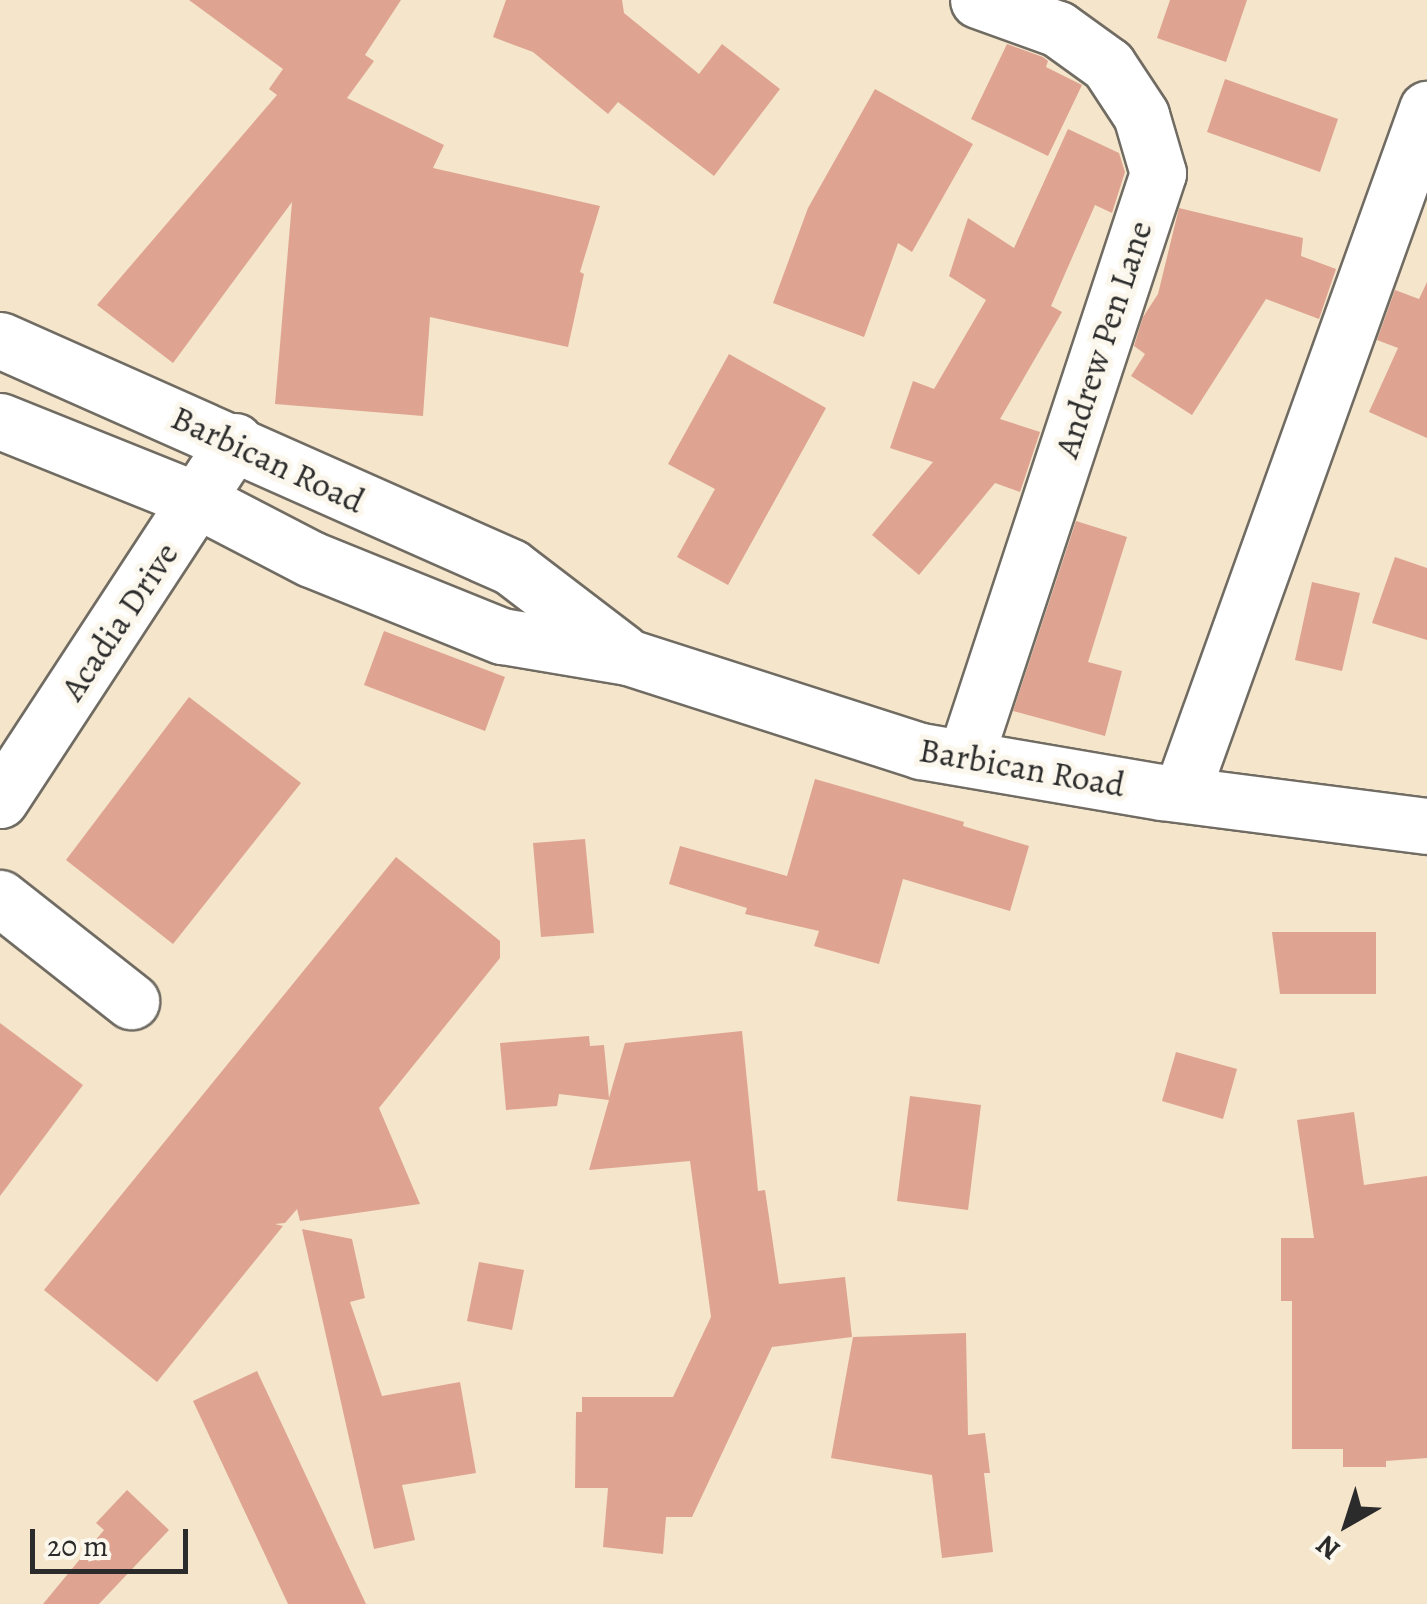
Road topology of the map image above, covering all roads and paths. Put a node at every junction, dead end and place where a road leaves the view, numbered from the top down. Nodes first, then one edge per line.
1 (978, 0) edge
2 (1427, 109) edge
3 (0, 340) edge
4 (0, 422) edge
5 (236, 441) junction
6 (198, 501) junction
7 (628, 657) junction
8 (965, 758) junction
9 (1181, 794) junction
10 (0, 800) edge
11 (1427, 826) edge
12 (0, 898) edge
13 (131, 1001) dead end

1 - 8 main road, Andrew Pen Lane
2 - 9 main road
3 - 5 main road, Barbican Road
4 - 6 main road, Barbican Road
5 - 6 main road, Acadia Drive
5 - 7 main road, Barbican Road
6 - 7 main road, Barbican Road
6 - 10 main road, Acadia Drive
7 - 8 main road, Barbican Road
8 - 9 main road, Barbican Road
9 - 11 main road, Barbican Road
12 - 13 main road

